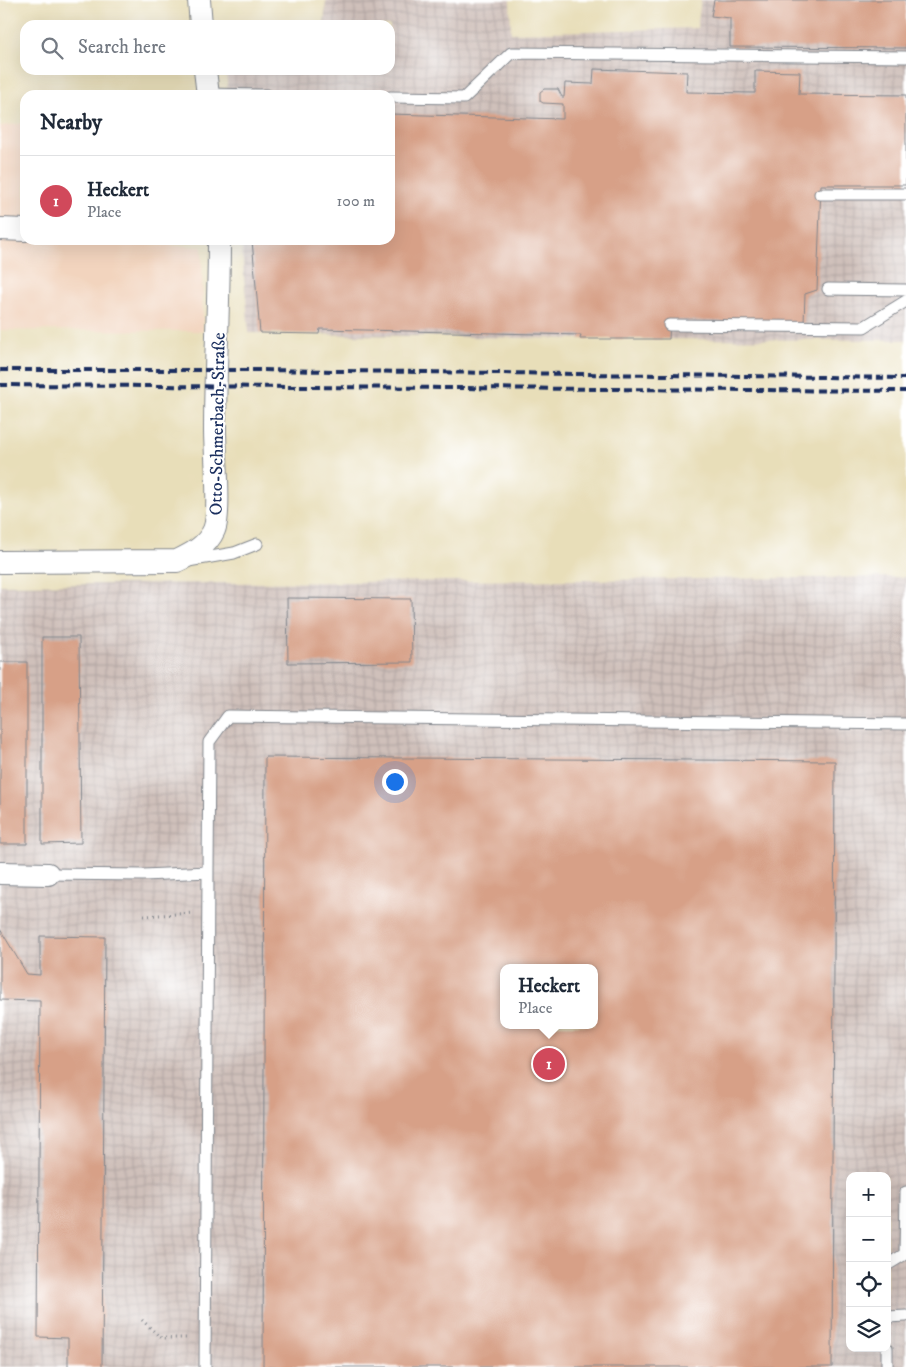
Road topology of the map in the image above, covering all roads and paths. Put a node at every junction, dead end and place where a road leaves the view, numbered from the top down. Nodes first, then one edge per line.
1 (199, 0) edge
2 (201, 20) edge
3 (906, 56) edge
4 (206, 75) edge
5 (208, 90) edge
6 (395, 97) edge
7 (820, 194) dead end
8 (906, 194) edge
9 (0, 229) edge
10 (20, 230) edge
11 (219, 245) edge
12 (828, 289) dead end
13 (906, 290) edge
14 (906, 301) edge
15 (669, 325) dead end
16 (257, 544) dead end
17 (0, 562) edge
18 (177, 562) junction
19 (906, 724) edge
20 (208, 872) junction
21 (0, 873) edge
22 (48, 874) joint
23 (208, 912) junction
24 (144, 916) dead end
25 (906, 1192) edge
26 (891, 1263) edge
27 (906, 1316) edge
28 (891, 1317) edge
29 (142, 1320) dead end
30 (205, 1338) junction
31 (887, 1352) edge
32 (205, 1367) edge
33 (887, 1367) edge

1 - 2 street
3 - 6 lane
4 - 5 street
7 - 8 lane
9 - 10 street
11 - 18 street, Otto-Schmerbach-Straße
12 - 13 lane
14 - 15 lane
16 - 18 lane
17 - 18 street
19 - 20 lane
20 - 22 lane
20 - 23 lane
21 - 22 street
23 - 24 path
23 - 30 lane
25 - 26 lane
27 - 28 lane
29 - 30 path
30 - 32 lane
31 - 33 lane

